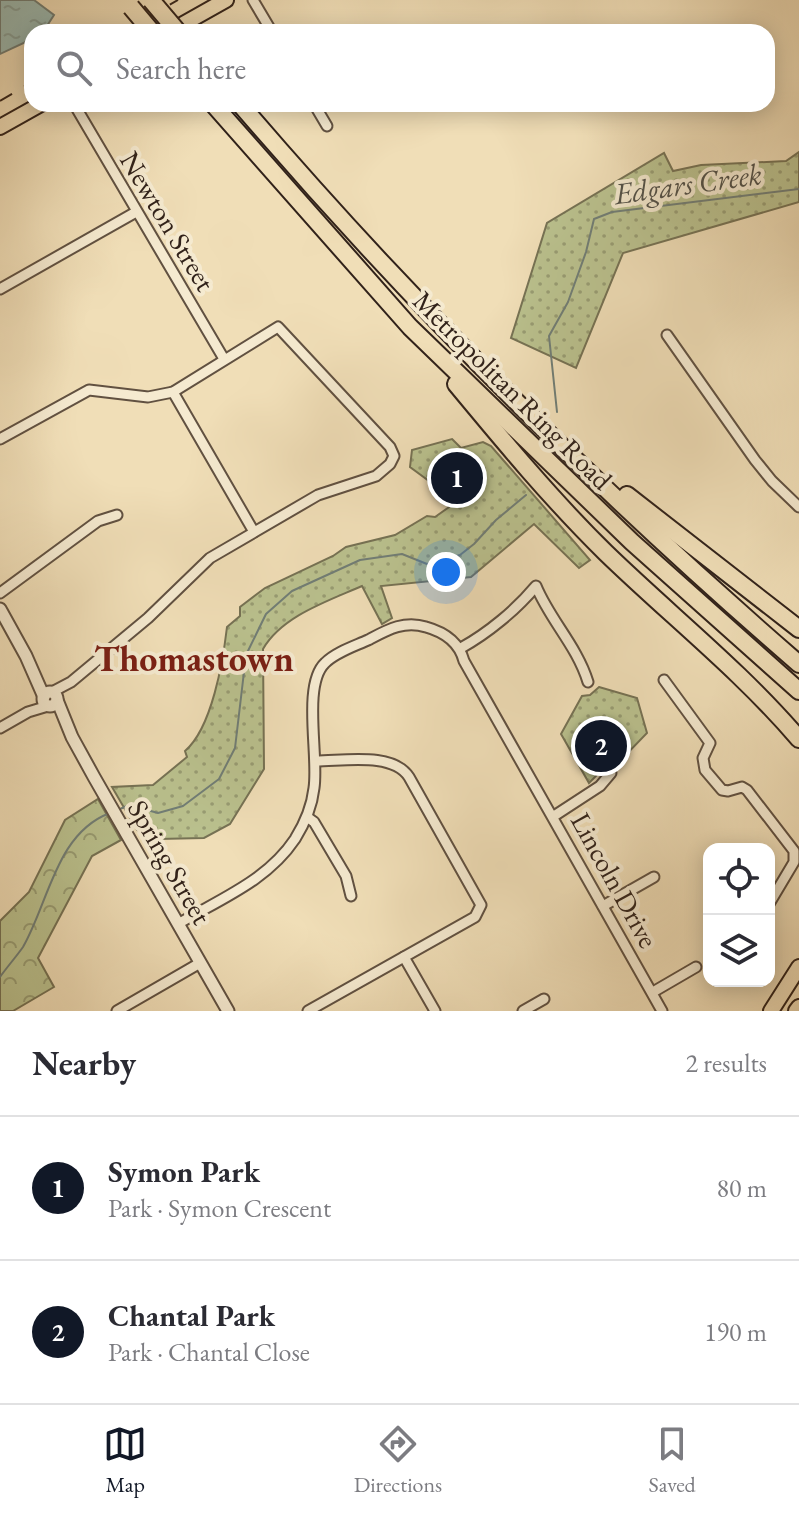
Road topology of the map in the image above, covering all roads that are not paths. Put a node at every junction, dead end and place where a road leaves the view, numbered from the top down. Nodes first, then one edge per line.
1 (151, 0) edge
2 (226, 0) edge
3 (253, 0) edge
4 (128, 4) edge
5 (145, 24) edge
6 (171, 24) edge
7 (183, 24) edge
8 (267, 24) edge
9 (27, 112) edge
10 (79, 112) edge
11 (220, 112) edge
12 (247, 112) edge
13 (319, 112) edge
14 (327, 126) dead end
15 (0, 127) edge
16 (136, 212) junction
17 (0, 289) edge
18 (410, 327) junction
19 (667, 335) dead end
20 (224, 359) junction
21 (173, 392) junction
22 (540, 426) junction
23 (0, 439) edge
24 (799, 507) edge
25 (117, 515) dead end
26 (254, 532) junction
27 (0, 593) edge
28 (0, 609) edge
29 (799, 629) edge
30 (461, 648) junction
31 (799, 664) edge
32 (664, 680) dead end
33 (588, 682) dead end
34 (799, 691) edge
35 (50, 699) junction
36 (0, 728) edge
37 (799, 739) edge
38 (316, 761) junction
39 (611, 773) dead end
40 (554, 816) junction
41 (307, 817) junction
42 (654, 877) dead end
43 (775, 894) edge
44 (351, 896) dead end
45 (603, 906) junction
46 (178, 924) junction
47 (404, 957) junction
48 (200, 963) junction
49 (696, 967) dead end
50 (799, 967) edge
51 (653, 992) junction
52 (544, 999) dead end
53 (117, 1011) edge
54 (228, 1011) edge
55 (308, 1011) edge
56 (435, 1011) edge
57 (523, 1011) edge
58 (662, 1011) edge
59 (771, 1011) edge

1 - 6 highway, bridge
2 - 7 main road
3 - 8 street
4 - 5 highway, bridge
9 - 15 main road
10 - 16 street, Newton Street
11 - 18 highway, Metropolitan Ring Road
12 - 22 highway, Metropolitan Ring Road
13 - 14 street
16 - 17 street
16 - 20 street, Newton Street
18 - 34 highway, Metropolitan Ring Road
18 - 37 highway
19 - 24 street
20 - 21 street
20 - 26 street
21 - 23 street
21 - 26 street
22 - 29 highway
22 - 31 highway, Metropolitan Ring Road
25 - 27 street
26 - 35 street
28 - 35 street, Spring Street
30 - 33 street
30 - 38 street
30 - 40 street, Lincoln Drive
32 - 43 street
35 - 36 street
35 - 46 street, Spring Street
38 - 41 street
38 - 47 street
39 - 40 street
40 - 45 street, Lincoln Drive
41 - 44 street
41 - 46 street
42 - 45 street
45 - 51 street, Lincoln Drive
46 - 48 street, Spring Street
47 - 55 street
47 - 56 street
48 - 53 street
48 - 54 street, Spring Street
49 - 51 street
50 - 59 main road
51 - 58 street, Lincoln Drive
52 - 57 street

